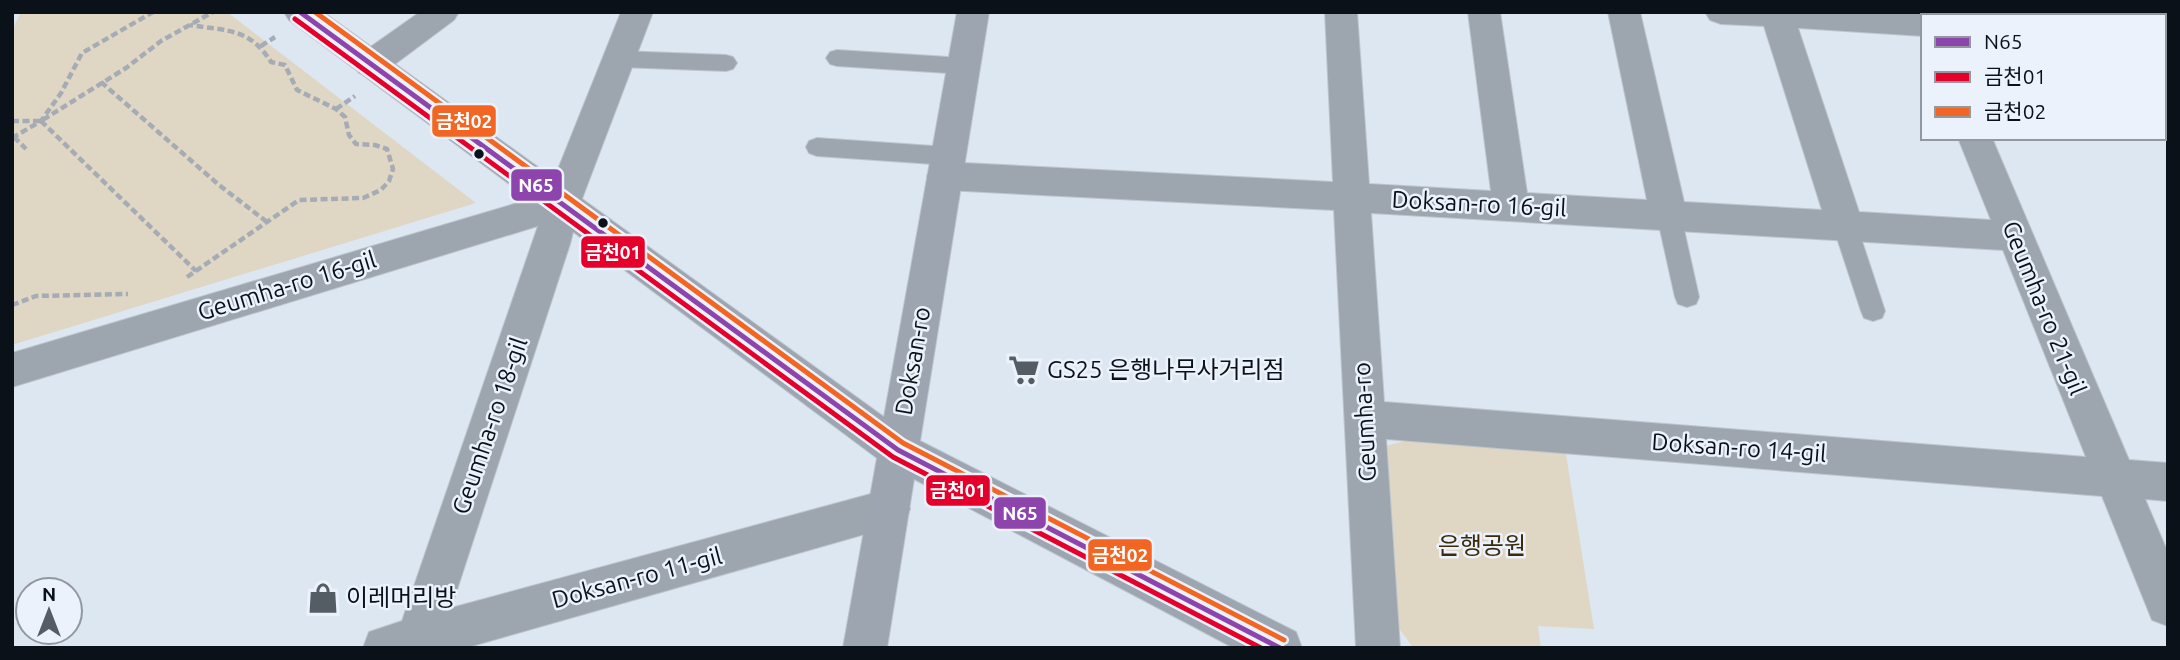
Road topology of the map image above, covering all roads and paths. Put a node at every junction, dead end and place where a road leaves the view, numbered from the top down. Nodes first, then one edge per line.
1 (153, 12) edge
2 (214, 12) edge
3 (443, 12) edge
4 (637, 12) edge
5 (973, 12) edge
6 (1341, 12) edge
7 (1484, 12) edge
8 (1624, 12) edge
9 (1721, 12) edge
10 (1777, 15) junction
11 (1921, 24) edge
12 (190, 25) junction
13 (288, 25) edge
14 (261, 46) junction
15 (837, 58) dead end
16 (620, 59) junction
17 (726, 63) dead end
18 (371, 64) junction
19 (964, 66) junction
20 (101, 82) junction
21 (355, 96) dead end
22 (336, 109) junction
23 (12, 121) edge
24 (41, 121) junction
25 (13, 137) edge
26 (1976, 140) edge
27 (817, 147) dead end
28 (26, 149) dead end
29 (947, 166) junction
30 (1352, 197) junction
31 (562, 204) junction
32 (1511, 206) junction
33 (1669, 216) junction
34 (267, 222) junction
35 (1845, 226) junction
36 (2014, 236) junction
37 (196, 271) junction
38 (184, 279) dead end
39 (137, 293) dead end
40 (1687, 297) dead end
41 (12, 305) edge
42 (1872, 311) dead end
43 (12, 370) edge
44 (1364, 419) junction
45 (898, 450) junction
46 (2113, 478) junction
47 (2168, 482) edge
48 (889, 509) junction
49 (2168, 605) edge
50 (405, 645) edge
51 (865, 648) edge
52 (1280, 648) edge
53 (1378, 648) edge

1 - 24 path
2 - 12 path
3 - 18 street
4 - 16 street, Geumha-ro 18-gil
5 - 19 main road, Doksan-ro
6 - 30 street, Geumha-ro
7 - 32 street
8 - 33 street
9 - 10 street
10 - 11 street
10 - 35 street
12 - 14 path
12 - 20 path
13 - 14 path
13 - 18 main road
14 - 22 path
15 - 19 lane
16 - 17 lane
16 - 31 street, Geumha-ro 18-gil
18 - 31 main road
19 - 29 main road, Doksan-ro
20 - 24 path
20 - 34 path
21 - 22 path
22 - 34 path
23 - 24 path
24 - 25 path
24 - 37 path
25 - 28 path
26 - 36 street, Geumha-ro 21-gil
27 - 29 lane
29 - 30 street, Doksan-ro 16-gil
29 - 45 main road, Doksan-ro
30 - 32 street, Doksan-ro 16-gil
30 - 44 street, Geumha-ro
31 - 43 street, Geumha-ro 16-gil
31 - 45 main road
31 - 50 street, Geumha-ro 18-gil
32 - 33 street, Doksan-ro 16-gil
33 - 35 street, Doksan-ro 16-gil
33 - 40 lane
34 - 37 path
35 - 36 street, Doksan-ro 16-gil
35 - 42 lane
36 - 46 street, Geumha-ro 21-gil
37 - 38 path
39 - 41 path
44 - 46 street, Doksan-ro 14-gil
44 - 53 street, Geumha-ro
45 - 48 main road, Doksan-ro
45 - 52 main road
46 - 47 street
46 - 49 street, Geumha-ro 21-gil
48 - 50 street, Doksan-ro 11-gil
48 - 51 main road, Doksan-ro

